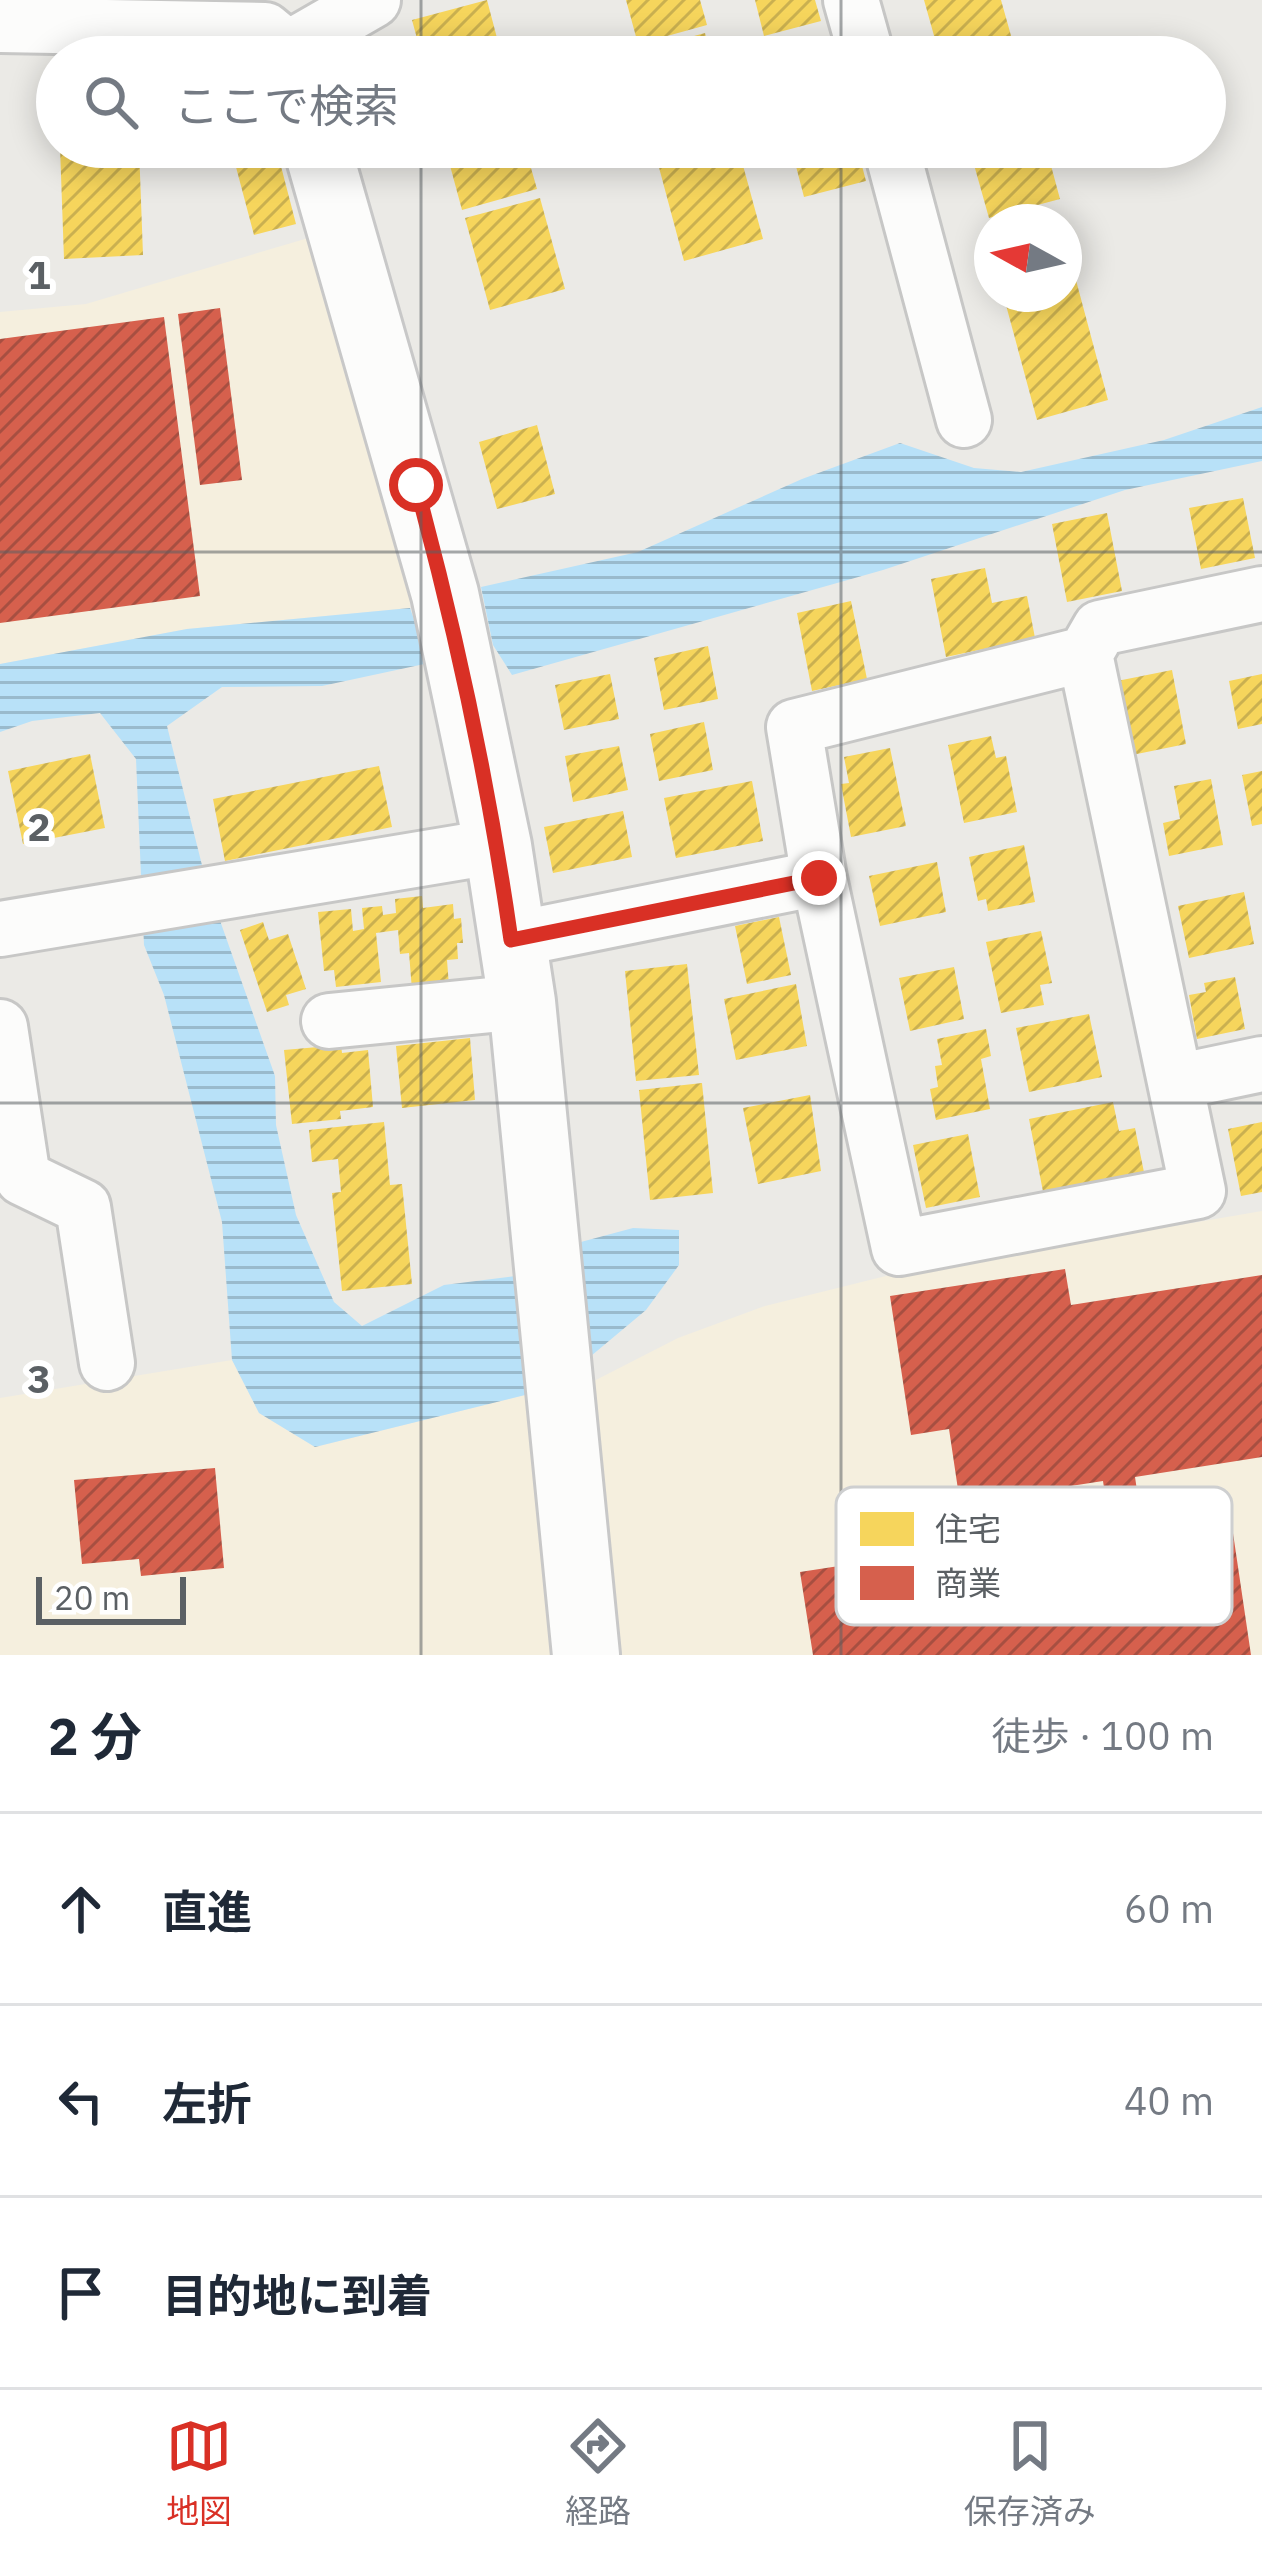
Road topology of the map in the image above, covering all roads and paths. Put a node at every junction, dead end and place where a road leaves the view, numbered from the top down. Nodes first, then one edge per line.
1 (373, 0) edge
2 (851, 0) edge
3 (0, 25) edge
4 (271, 36) edge
5 (316, 36) edge
6 (861, 36) edge
7 (323, 168) edge
8 (897, 168) edge
9 (964, 420) dead end
10 (1262, 594) edge
11 (1085, 654) junction
12 (498, 846) junction
13 (819, 878) junction
14 (0, 929) edge
15 (516, 971) junction
16 (329, 1021) dead end
17 (0, 1027) edge
18 (1262, 1064) edge
19 (1176, 1082) junction
20 (107, 1363) dead end
21 (586, 1655) edge

1 - 5 street
2 - 6 street
3 - 4 street
7 - 12 street
8 - 9 street
10 - 11 street
11 - 13 street
11 - 19 street
12 - 14 street
12 - 15 street
13 - 15 street
13 - 19 street
15 - 16 street
15 - 21 street
17 - 20 street
18 - 19 street

